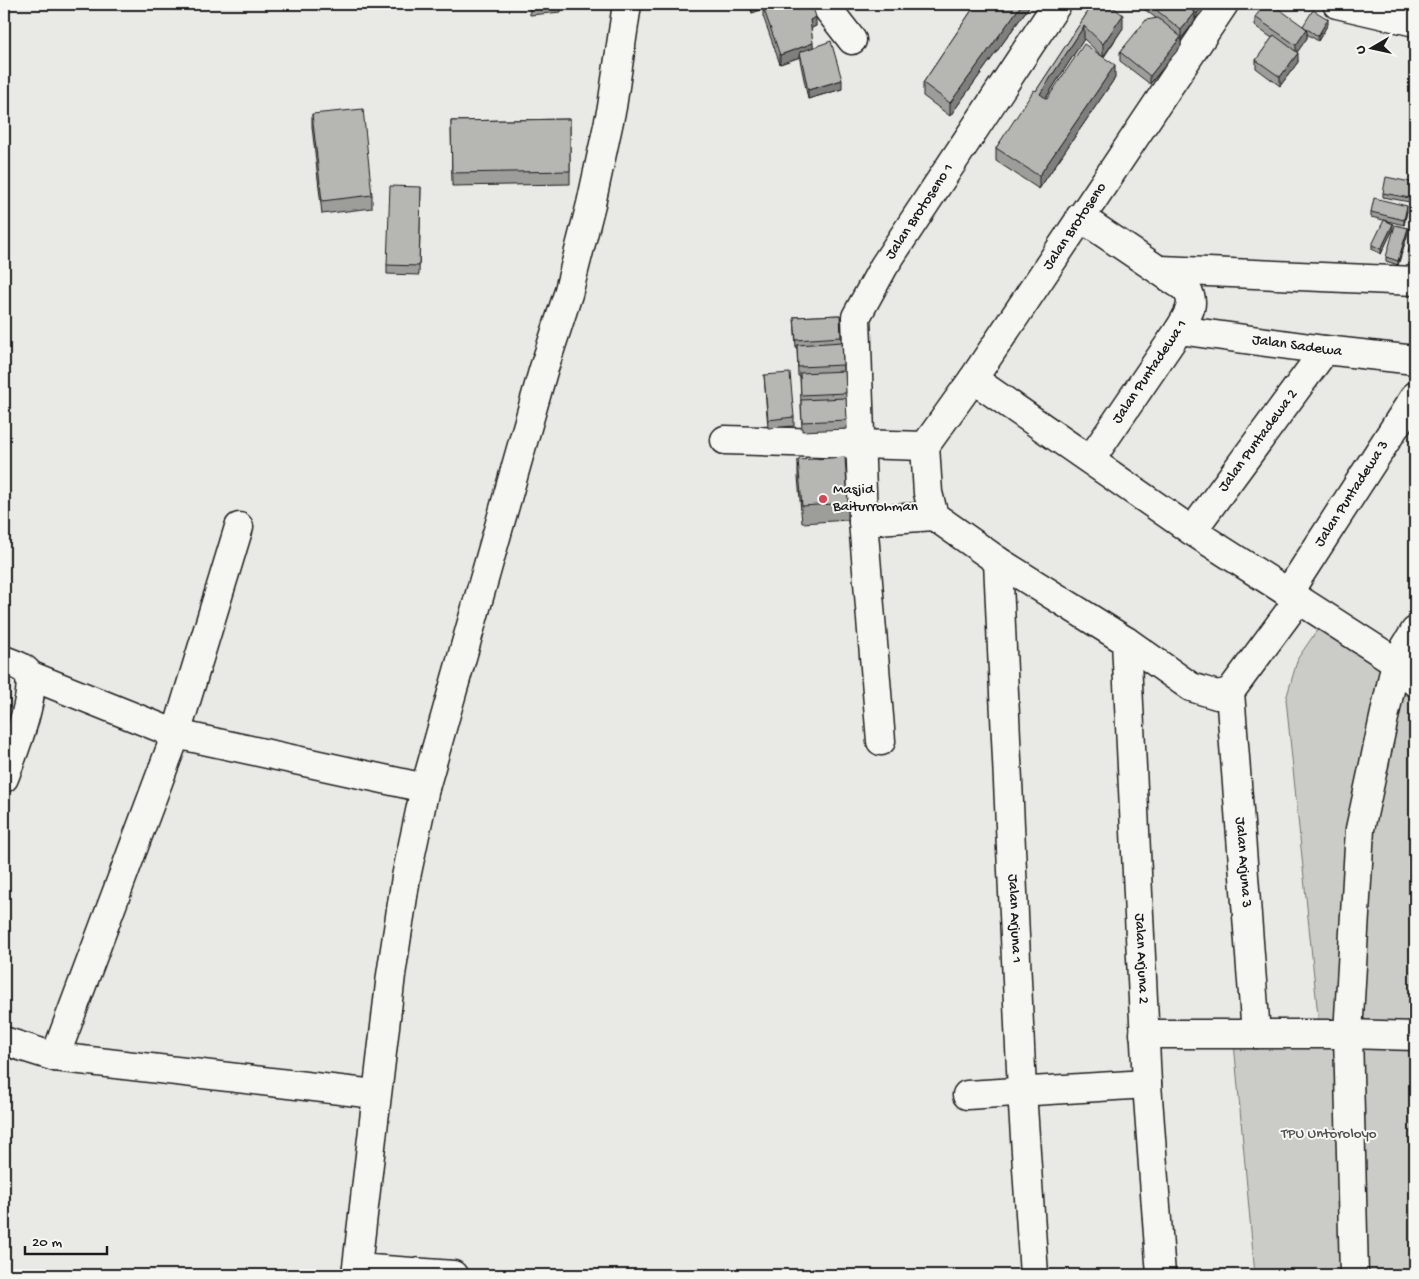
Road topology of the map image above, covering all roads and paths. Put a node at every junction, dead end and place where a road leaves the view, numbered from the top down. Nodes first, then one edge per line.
1 (627, 4) edge
2 (824, 4) edge
3 (1057, 4) edge
4 (1224, 4) edge
5 (1337, 4) edge
6 (1415, 22) edge
7 (852, 40) dead end
8 (1080, 217) junction
9 (1161, 270) junction
10 (1415, 281) edge
11 (1179, 330) junction
12 (1325, 350) junction
13 (1415, 360) edge
14 (973, 379) junction
15 (1415, 396) edge
16 (724, 440) dead end
17 (860, 444) junction
18 (924, 446) junction
19 (1091, 458) junction
20 (934, 516) junction
21 (863, 521) junction
22 (239, 527) dead end
23 (1192, 531) junction
24 (998, 561) junction
25 (1293, 597) junction
26 (1415, 631) edge
27 (1126, 641) junction
28 (4, 660) edge
29 (1396, 662) junction
30 (29, 675) junction
31 (1415, 682) edge
32 (1230, 692) junction
33 (176, 734) junction
34 (882, 741) dead end
35 (4, 778) edge
36 (425, 788) junction
37 (1144, 1034) junction
38 (1256, 1034) junction
39 (1348, 1034) junction
40 (1415, 1036) edge
41 (4, 1040) edge
42 (55, 1057) junction
43 (1146, 1084) junction
44 (1022, 1091) junction
45 (375, 1094) junction
46 (967, 1095) dead end
47 (356, 1272) edge
48 (453, 1275) edge
49 (1034, 1275) edge
50 (1161, 1275) edge
51 (1354, 1275) edge

1 - 36 street
2 - 7 street
3 - 17 street, Jalan Brotoseno 1
4 - 8 street, Jalan Brotoseno
5 - 6 street
8 - 9 street, Jalan Puntadewa 1
8 - 14 street, Jalan Brotoseno
9 - 10 street
9 - 11 street, Jalan Puntadewa 1
11 - 12 street, Jalan Sadewa
11 - 19 street, Jalan Puntadewa 1
12 - 13 street, Jalan Sadewa
12 - 23 street, Jalan Puntadewa 2
14 - 18 street, Jalan Brotoseno
14 - 19 street
15 - 25 street, Jalan Puntadewa 3
16 - 17 street
17 - 18 street
17 - 21 street, Jalan Brotoseno 1
18 - 20 street
19 - 23 street
20 - 21 street
20 - 24 street
21 - 34 street, Jalan Brotoseno 1
22 - 33 street
23 - 25 street
24 - 27 street
24 - 44 street, Jalan Arjuna 1
25 - 29 street
25 - 32 street, Jalan Puntadewa 3
26 - 29 street
27 - 32 street
27 - 37 street, Jalan Arjuna 2
28 - 30 street
29 - 31 street
29 - 39 street
30 - 33 street
30 - 35 street
32 - 38 street, Jalan Arjuna 3
33 - 36 street
33 - 42 street
36 - 45 street
37 - 38 street
37 - 43 street, Jalan Arjuna 2
38 - 39 street
39 - 40 street
39 - 51 street
41 - 42 street
42 - 45 street
43 - 44 street
43 - 50 street, Jalan Arjuna 2
44 - 46 street
44 - 49 street, Jalan Arjuna 1
45 - 47 street
47 - 48 street

